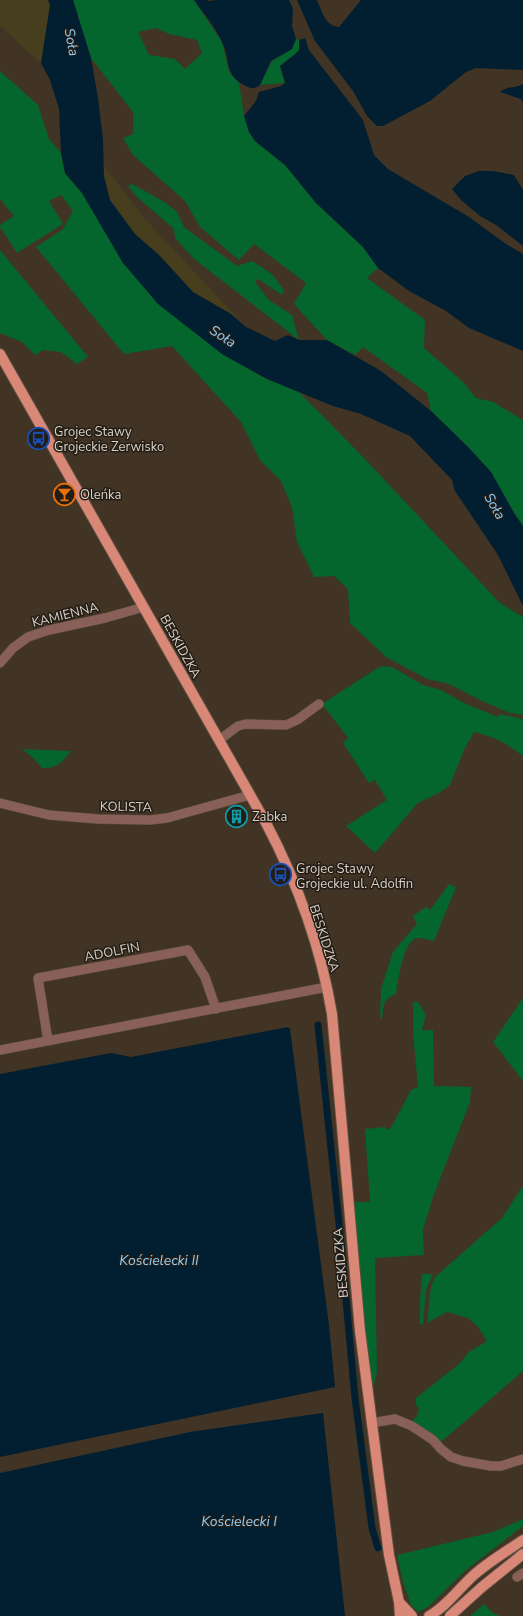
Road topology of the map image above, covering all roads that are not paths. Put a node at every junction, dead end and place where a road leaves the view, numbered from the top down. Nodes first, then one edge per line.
1 (1, 359) edge
2 (144, 607) junction
3 (0, 663) edge
4 (318, 704) dead end
5 (219, 740) junction
6 (250, 795) junction
7 (0, 803) edge
8 (327, 987) junction
9 (216, 1009) junction
10 (48, 1041) junction
11 (0, 1050) edge
12 (371, 1423) junction
13 (523, 1459) edge
14 (523, 1540) edge
15 (523, 1554) edge
16 (399, 1602) junction
17 (400, 1616) edge
18 (412, 1616) edge
19 (429, 1616) edge
20 (450, 1616) edge

1 - 2 main road, BESKIDZKA
2 - 3 street, KAMIENNA
2 - 5 main road, BESKIDZKA
4 - 5 street
5 - 6 main road, BESKIDZKA
6 - 7 street, KOLISTA
6 - 8 main road, BESKIDZKA
8 - 9 street
8 - 12 main road, BESKIDZKA
9 - 10 street
9 - 10 street, ADOLFIN
10 - 11 street
12 - 13 street
12 - 16 main road, BESKIDZKA
14 - 19 main road
15 - 20 main road
16 - 17 main road, BESKIDZKA
16 - 18 main road

